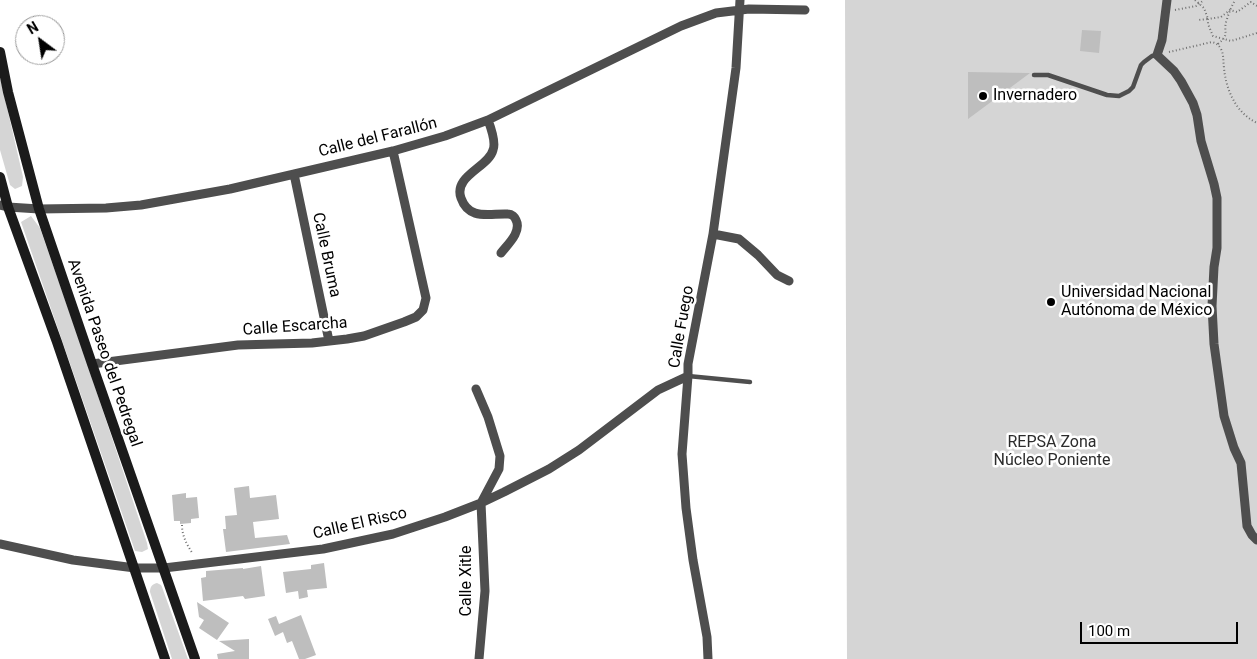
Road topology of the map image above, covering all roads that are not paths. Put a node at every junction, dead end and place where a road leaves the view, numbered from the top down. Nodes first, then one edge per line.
1 (1167, 0) edge
2 (740, 5) edge
3 (805, 10) dead end
4 (0, 52) edge
5 (1157, 55) junction
6 (1034, 75) dead end
7 (488, 120) junction
8 (393, 151) junction
9 (294, 174) junction
10 (0, 177) edge
11 (4, 206) edge
12 (39, 209) junction
13 (713, 234) junction
14 (501, 253) dead end
15 (789, 280) dead end
16 (329, 341) junction
17 (92, 364) junction
18 (688, 376) junction
19 (750, 382) dead end
20 (476, 389) dead end
21 (480, 503) junction
22 (1257, 540) edge
23 (0, 544) edge
24 (135, 568) junction
25 (164, 568) junction
26 (165, 659) edge
27 (195, 659) edge
28 (479, 659) edge
29 (708, 659) edge

1 - 5 street
2 - 3 street, Calle del Farallón
2 - 7 street, Calle del Farallón
2 - 13 street, Calle Fuego
4 - 12 main road, Avenida Paseo del Pedregal
5 - 6 lane
5 - 22 street
7 - 8 street, Calle del Farallón
7 - 14 street
8 - 9 street, Calle del Farallón
8 - 16 street, Calle Escarcha
9 - 12 street, Calle del Farallón
9 - 16 street, Calle Bruma
10 - 11 main road
11 - 12 street, Calle del Farallón
11 - 24 main road
12 - 17 main road, Avenida Paseo del Pedregal
13 - 15 street
13 - 18 street, Calle Fuego
16 - 17 street, Calle Escarcha
17 - 25 main road, Avenida Paseo del Pedregal
18 - 19 lane
18 - 21 street, Calle El Risco
18 - 29 street, Calle Fuego
20 - 21 street
21 - 25 street, Calle El Risco
21 - 28 street, Calle Xitle
23 - 24 street, Calle El Risco
24 - 25 street, Calle El Risco
24 - 26 main road
25 - 27 main road, Avenida Paseo del Pedregal

